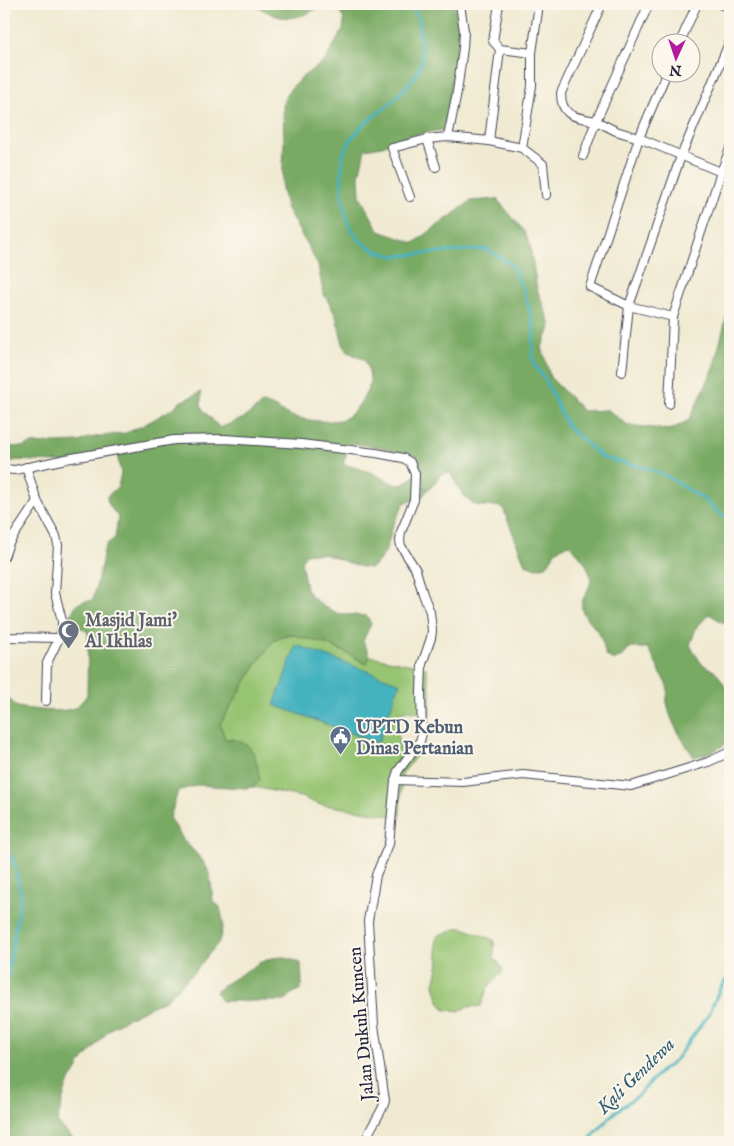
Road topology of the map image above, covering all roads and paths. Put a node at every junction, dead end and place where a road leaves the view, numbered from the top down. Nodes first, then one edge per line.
1 (460, 4) edge
2 (499, 4) edge
3 (538, 4) edge
4 (602, 4) edge
5 (648, 4) edge
6 (697, 4) edge
7 (720, 4) edge
8 (730, 8) edge
9 (684, 32) edge
10 (730, 41) edge
11 (500, 50) junction
12 (532, 53) junction
13 (664, 82) edge
14 (596, 122) junction
15 (448, 136) junction
16 (639, 138) junction
17 (427, 139) junction
18 (489, 141) junction
19 (522, 148) junction
20 (730, 150) edge
21 (583, 156) dead end
22 (681, 156) junction
23 (436, 167) dead end
24 (721, 172) junction
25 (546, 195) dead end
26 (410, 198) dead end
27 (629, 306) junction
28 (673, 317) junction
29 (622, 372) dead end
30 (669, 404) dead end
31 (26, 467) junction
32 (4, 469) edge
33 (37, 501) junction
34 (4, 557) edge
35 (4, 635) edge
36 (58, 638) junction
37 (46, 701) dead end
38 (730, 752) edge
39 (395, 780) junction
40 (366, 1142) edge

1 - 15 street
2 - 11 street
3 - 12 street
4 - 14 street
5 - 14 street
6 - 9 street
7 - 8 street
10 - 22 street
11 - 12 street
11 - 18 street
12 - 19 street
13 - 16 street
14 - 16 street
14 - 21 street
15 - 17 street
15 - 18 street
16 - 22 street
16 - 27 street
17 - 23 street
17 - 26 street
18 - 19 street
19 - 25 street
20 - 24 street
22 - 24 street
22 - 27 street
24 - 28 street
27 - 28 street
27 - 29 street
28 - 30 street
31 - 32 street, Jalan Dukuh Kuncen
31 - 33 street
31 - 39 street, Jalan Dukuh Kuncen
33 - 34 street
33 - 36 street
35 - 36 street
36 - 37 street
38 - 39 street
39 - 40 street, Jalan Dukuh Kuncen

